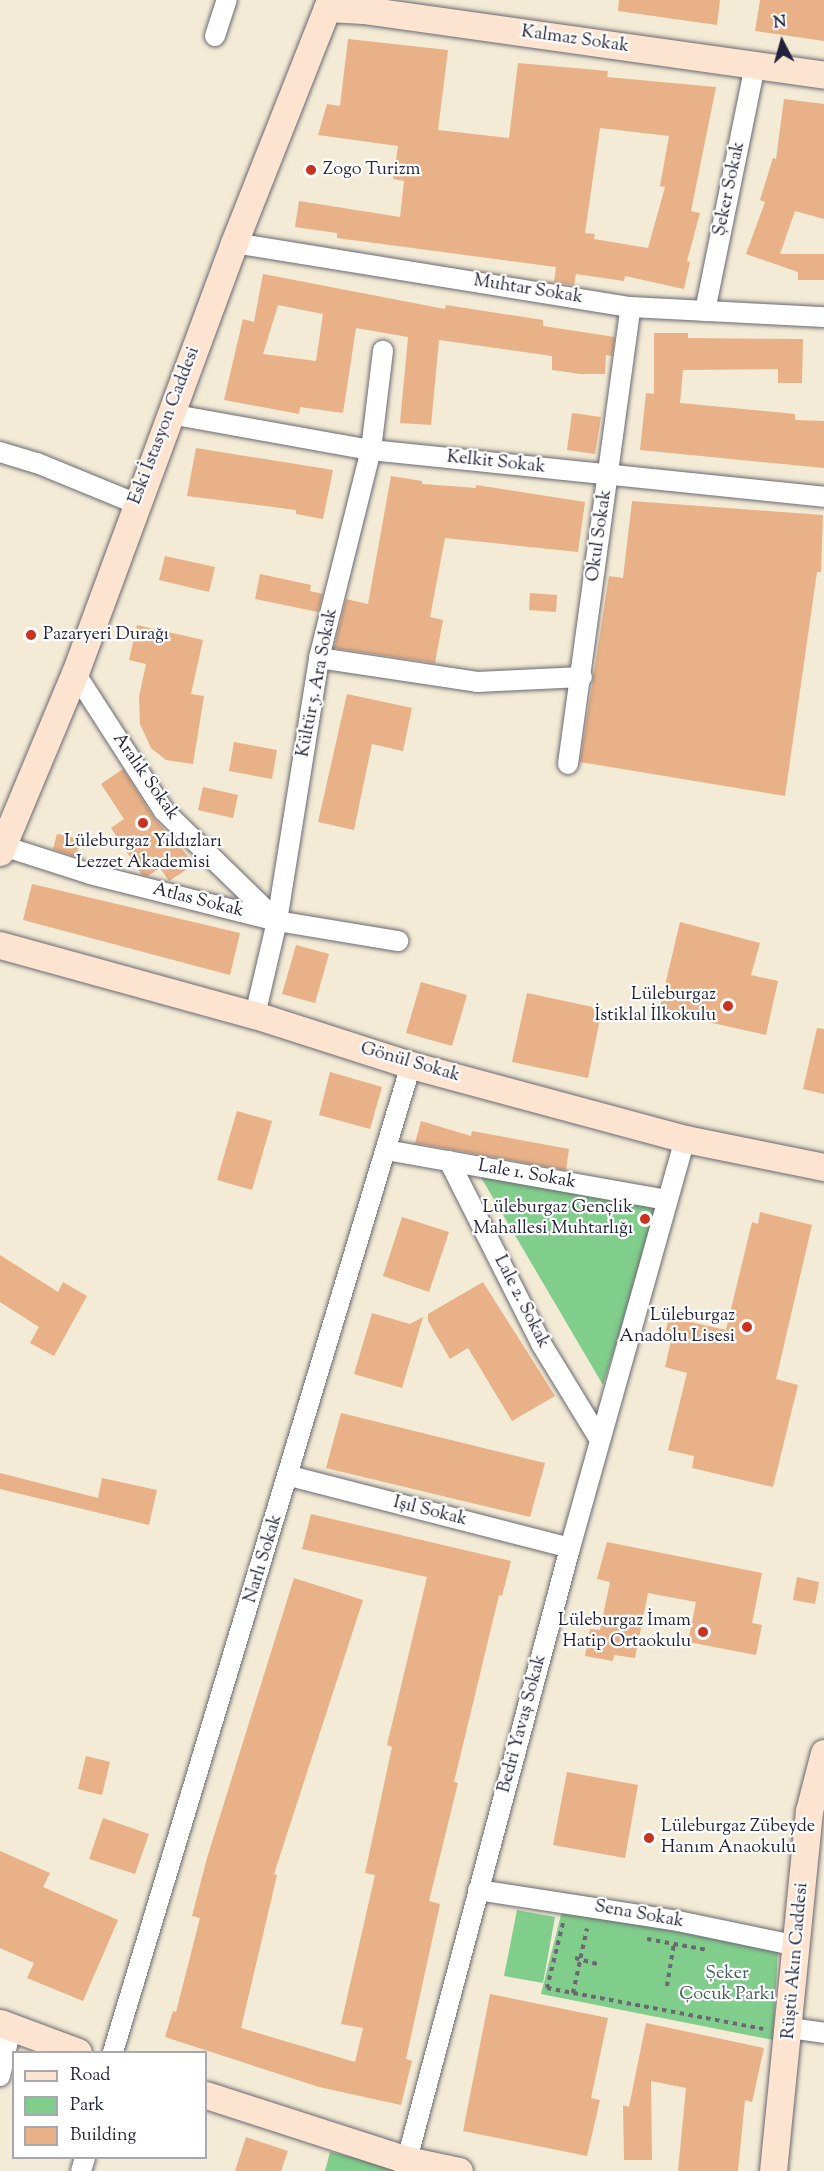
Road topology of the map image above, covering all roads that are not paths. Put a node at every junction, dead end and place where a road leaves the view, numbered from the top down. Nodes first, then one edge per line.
1 (227, 0) edge
2 (328, 4) edge
3 (215, 36) dead end
4 (755, 66) junction
5 (824, 75) edge
6 (234, 243) junction
7 (631, 307) junction
8 (705, 311) junction
9 (824, 317) edge
10 (383, 351) dead end
11 (170, 414) junction
12 (371, 450) junction
13 (0, 452) edge
14 (609, 474) junction
15 (824, 497) edge
16 (136, 504) junction
17 (319, 658) junction
18 (75, 673) junction
19 (582, 677) junction
20 (568, 764) dead end
21 (1, 849) edge
22 (277, 921) junction
23 (398, 941) dead end
24 (0, 945) edge
25 (255, 1015) junction
26 (411, 1065) junction
27 (685, 1139) junction
28 (386, 1150) junction
29 (449, 1161) junction
30 (824, 1167) edge
31 (668, 1200) junction
32 (600, 1440) junction
33 (290, 1476) junction
34 (570, 1548) junction
35 (824, 1753) edge
36 (817, 1812) edge
37 (478, 1890) junction
38 (798, 1946) junction
39 (778, 2023) junction
40 (5, 2025) edge
41 (824, 2033) edge
42 (75, 2051) edge
43 (113, 2051) edge
44 (0, 2076) edge
45 (207, 2095) edge
46 (405, 2166) edge
47 (459, 2171) edge
48 (773, 2171) edge

1 - 3 street
2 - 4 street, Kalmaz Sokak
2 - 6 street, Eski İstasyon Caddesi
4 - 5 street, Kalmaz Sokak
4 - 8 street, Şeker Sokak
6 - 7 street, Muhtar Sokak
6 - 11 street, Eski İstasyon Caddesi
7 - 8 street, Muhtar Sokak
7 - 14 street, Okul Sokak
8 - 9 street, Muhtar Sokak
10 - 12 street, Kültür 5. Ara Sokak
11 - 12 street, Kelkit Sokak
11 - 16 street, Eski İstasyon Caddesi
12 - 14 street, Kelkit Sokak
12 - 17 street, Kültür 5. Ara Sokak
13 - 16 street
14 - 15 street, Kelkit Sokak
14 - 19 street, Okul Sokak
16 - 18 street, Eski İstasyon Caddesi
17 - 19 street
17 - 22 street, Kültür 5. Ara Sokak
18 - 21 street, Eski İstasyon Caddesi
18 - 22 street, Aralık Sokak
19 - 20 street, Okul Sokak
21 - 22 street, Atlas Sokak
22 - 23 street, Atlas Sokak
22 - 25 street, Kültür 5. Ara Sokak
24 - 25 street, Gönül Sokak
25 - 26 street, Gönül Sokak
26 - 27 street, Gönül Sokak
26 - 28 street, Narlı Sokak
27 - 30 street, Gönül Sokak
27 - 31 street, Bedri Yavaş Sokak
28 - 29 street, Lale 1. Sokak
28 - 33 street, Narlı Sokak
29 - 31 street, Lale 1. Sokak
29 - 32 street, Lale 2. Sokak
31 - 32 street, Bedri Yavaş Sokak
32 - 34 street, Bedri Yavaş Sokak
33 - 34 street, Işıl Sokak
33 - 43 street, Narlı Sokak
34 - 37 street, Bedri Yavaş Sokak
35 - 36 street, Rüştü Akın Caddesi
36 - 38 street, Rüştü Akın Caddesi
37 - 38 street, Sena Sokak
37 - 46 street, Bedri Yavaş Sokak
38 - 39 street, Rüştü Akın Caddesi
39 - 41 street
39 - 48 street, Rüştü Akın Caddesi
40 - 42 street
40 - 44 street
45 - 46 street
46 - 47 street

